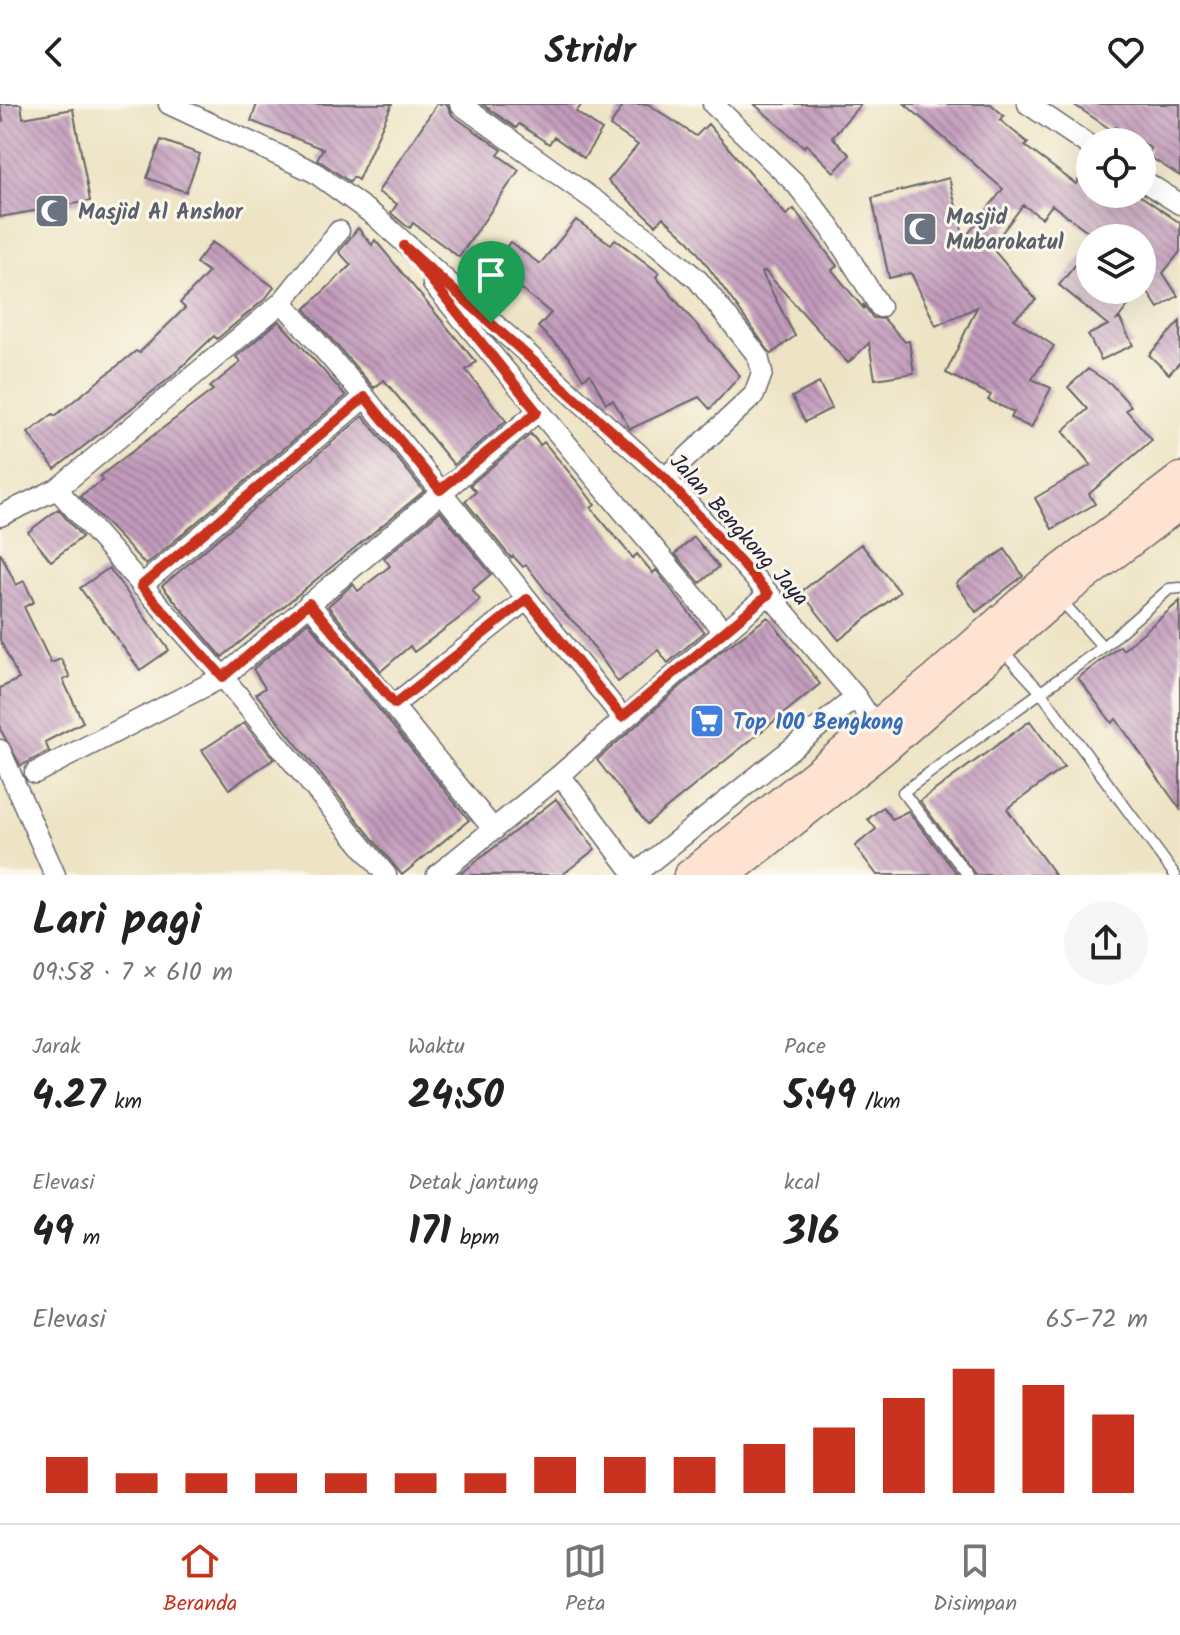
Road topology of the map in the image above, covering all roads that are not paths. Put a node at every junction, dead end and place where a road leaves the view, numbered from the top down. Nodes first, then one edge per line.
1 (169, 104) edge
2 (460, 104) edge
3 (713, 104) edge
4 (1028, 104) edge
5 (1076, 137) edge
6 (1156, 189) edge
7 (1180, 204) edge
8 (339, 231) dead end
9 (404, 246) junction
10 (282, 302) junction
11 (880, 307) dead end
12 (365, 397) junction
13 (537, 412) junction
14 (665, 478) junction
15 (57, 489) junction
16 (440, 490) junction
17 (1177, 500) edge
18 (0, 516) edge
19 (141, 586) junction
20 (1180, 588) edge
21 (769, 594) junction
22 (1059, 597) junction
23 (527, 599) junction
24 (309, 603) junction
25 (724, 632) junction
26 (1000, 647) junction
27 (1103, 647) junction
28 (223, 677) junction
29 (1040, 691) junction
30 (856, 697) junction
31 (395, 704) junction
32 (622, 717) junction
33 (873, 723) junction
34 (0, 750) edge
35 (35, 773) dead end
36 (560, 775) junction
37 (8, 788) edge
38 (494, 830) junction
39 (55, 875) edge
40 (386, 875) edge
41 (437, 875) edge
42 (635, 875) edge
43 (688, 875) edge
44 (727, 875) edge
45 (968, 875) edge
46 (1175, 875) edge

1 - 9 street, Jalan Bengkong Jaya
2 - 14 street
3 - 11 street
4 - 5 street
6 - 7 street
8 - 10 street
9 - 13 street
9 - 14 street, Jalan Bengkong Jaya
10 - 12 street
10 - 15 street
12 - 16 street
12 - 19 street
13 - 16 street
13 - 25 street
14 - 21 street, Jalan Bengkong Jaya
15 - 18 street
15 - 19 street
16 - 23 street
16 - 24 street
17 - 22 main road
17 - 33 main road
19 - 28 street
20 - 27 lane
21 - 25 street
21 - 30 street, Jalan Bengkong Jaya
22 - 26 main road
22 - 27 lane
23 - 31 street
23 - 32 street
24 - 28 street
24 - 31 street
25 - 32 street
26 - 29 lane
26 - 44 main road
27 - 29 lane
28 - 35 street
28 - 40 street
29 - 45 lane
29 - 46 lane
30 - 33 street, Jalan Bengkong Jaya
30 - 42 street
31 - 38 street
32 - 36 street
33 - 43 main road
34 - 37 street
36 - 38 street
36 - 42 street
37 - 39 street
38 - 41 street

